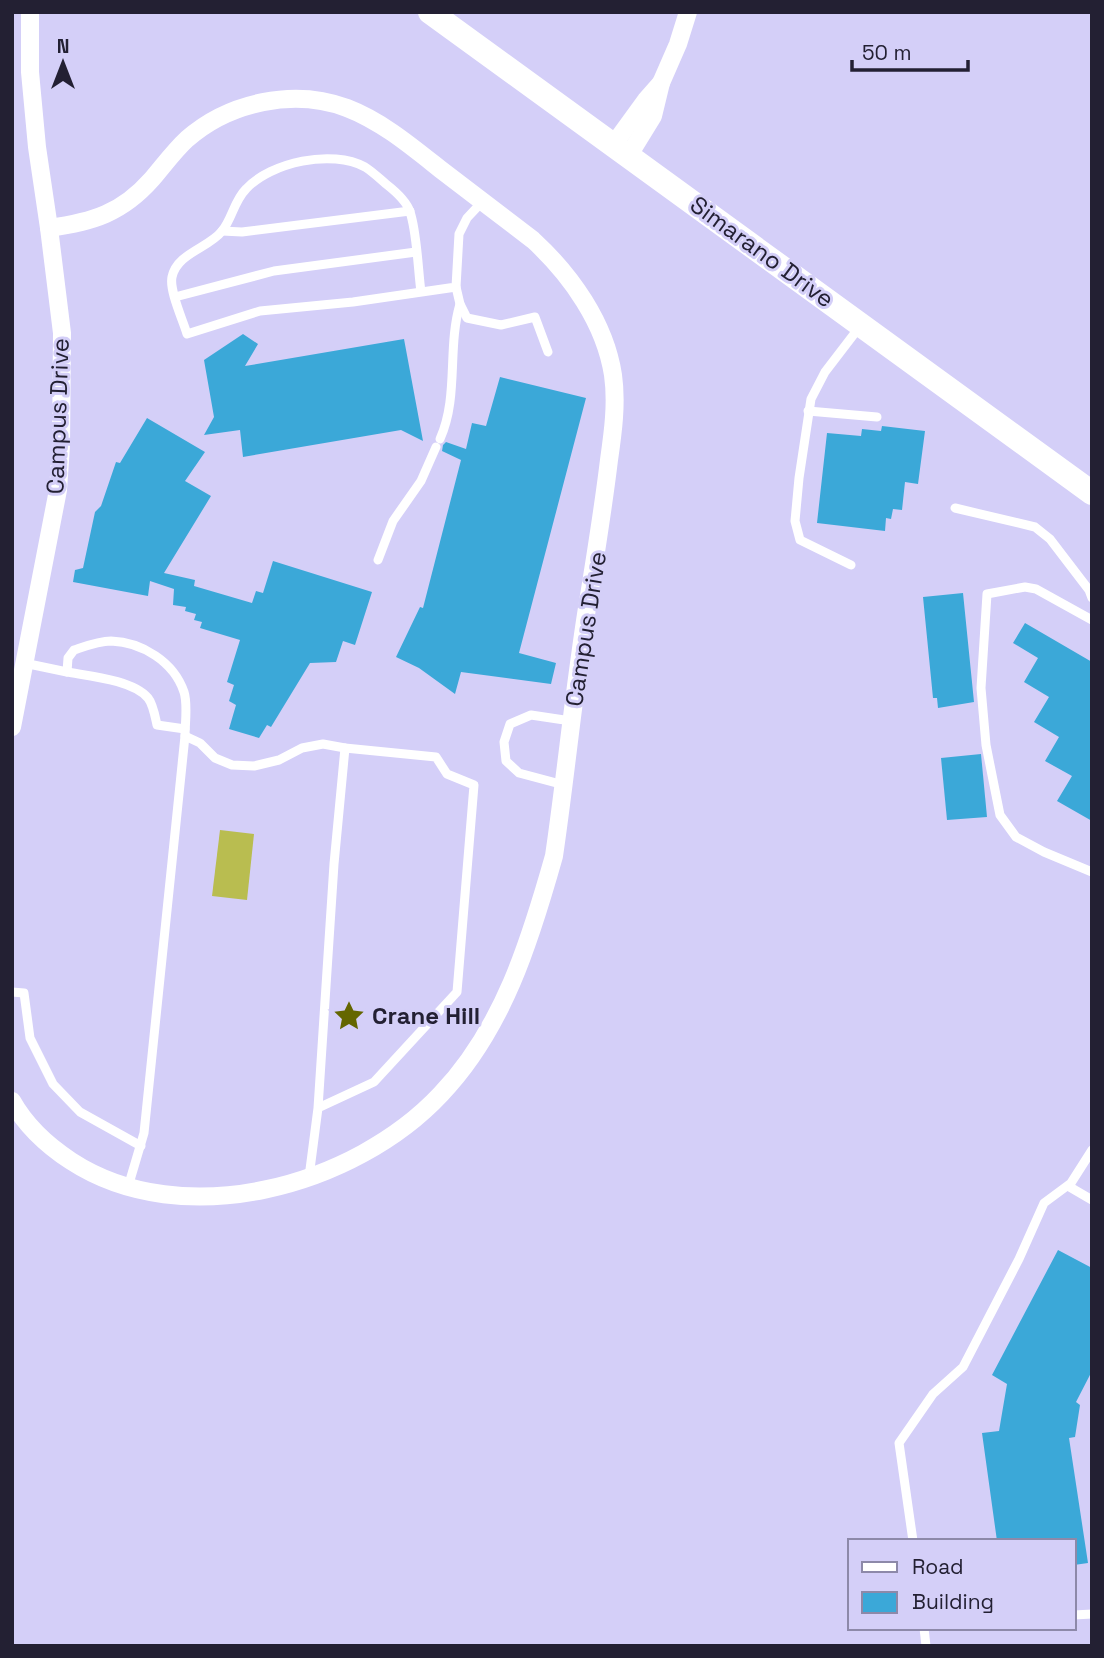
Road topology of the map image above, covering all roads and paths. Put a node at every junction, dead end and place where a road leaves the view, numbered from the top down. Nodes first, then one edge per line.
1 (30, 12) edge
2 (430, 12) edge
3 (688, 12) edge
4 (621, 150) junction
5 (482, 202) junction
6 (410, 211) junction
7 (50, 228) junction
8 (222, 231) junction
9 (416, 252) junction
10 (456, 287) junction
11 (421, 292) junction
12 (175, 297) junction
13 (460, 304) junction
14 (862, 324) junction
15 (548, 352) dead end
16 (808, 411) junction
17 (877, 417) dead end
18 (1092, 493) edge
19 (955, 508) dead end
20 (378, 560) dead end
21 (851, 565) dead end
22 (1092, 598) edge
23 (1092, 620) edge
24 (24, 663) junction
25 (67, 672) junction
26 (571, 721) junction
27 (12, 727) edge
28 (186, 733) junction
29 (345, 748) junction
30 (564, 785) junction
31 (1092, 872) edge
32 (12, 992) edge
33 (12, 1101) edge
34 (318, 1108) junction
35 (141, 1146) junction
36 (1092, 1150) edge
37 (309, 1177) junction
38 (1068, 1186) junction
39 (128, 1187) junction
40 (1092, 1200) edge
41 (913, 1539) edge

1 - 7 street, Campus Drive
2 - 4 street, Simarano Drive
3 - 4 street
4 - 14 street, Simarano Drive
5 - 7 street, Campus Drive
5 - 10 lane
5 - 26 street, Campus Drive
6 - 8 lane
6 - 8 lane
6 - 9 lane
7 - 24 street, Campus Drive
8 - 12 lane
9 - 11 lane
9 - 12 lane
10 - 11 lane
10 - 13 lane
11 - 12 lane
13 - 15 lane
13 - 20 lane
14 - 16 lane
14 - 18 street, Simarano Drive
16 - 17 lane
16 - 21 lane
19 - 22 lane
23 - 31 lane
24 - 25 lane
24 - 27 street, Campus Drive
25 - 28 lane
25 - 28 lane
26 - 30 street, Campus Drive
26 - 30 lane
28 - 29 lane
28 - 35 lane
29 - 34 lane
29 - 34 lane
30 - 37 street, Campus Drive
32 - 35 lane
33 - 39 street, Campus Drive
34 - 37 lane
35 - 39 lane
36 - 38 lane
37 - 39 street, Campus Drive
38 - 40 lane
38 - 41 lane

